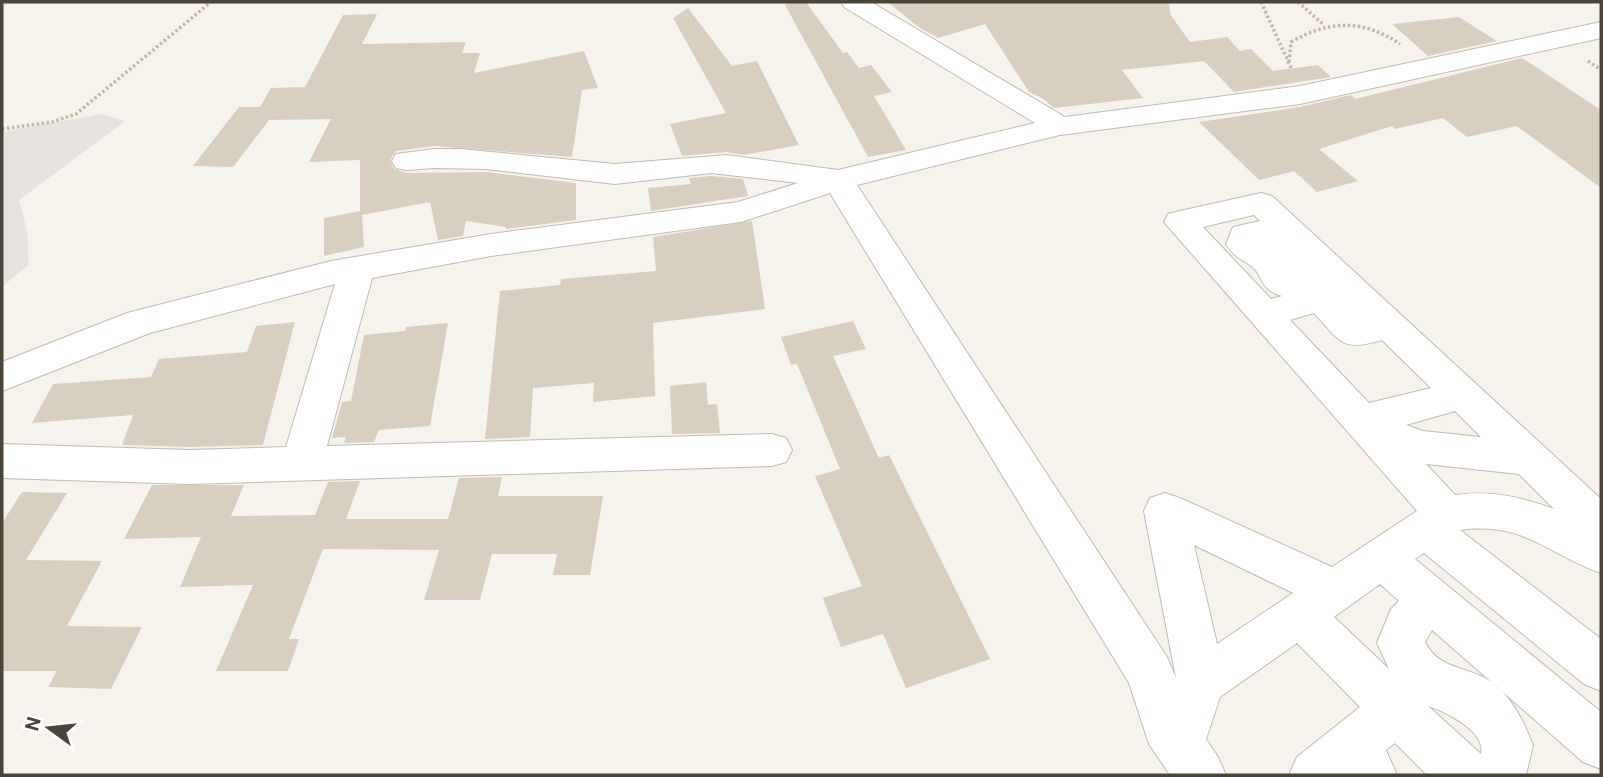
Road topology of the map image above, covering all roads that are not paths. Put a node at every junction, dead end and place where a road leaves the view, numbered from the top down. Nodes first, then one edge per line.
1 (894, 2) edge
2 (860, 6) edge
3 (1601, 30) edge
4 (1060, 125) junction
5 (407, 162) dead end
6 (838, 180) junction
7 (1242, 221) junction
8 (357, 268) junction
9 (1251, 300) junction
10 (1389, 324) junction
11 (2, 377) edge
12 (1462, 394) junction
13 (1364, 424) junction
14 (772, 450) dead end
15 (1531, 459) junction
16 (2, 461) edge
17 (302, 464) junction
18 (1435, 521) junction
19 (1601, 538) edge
20 (1601, 554) edge
21 (1380, 557) junction
22 (1430, 600) junction
23 (1316, 602) junction
24 (1601, 668) edge
25 (1201, 682) junction
26 (1396, 710) junction
27 (1601, 744) edge
28 (1363, 758) edge
29 (1189, 759) edge
30 (1315, 775) edge
31 (1463, 775) edge
32 (1496, 775) edge

1 - 2 street
2 - 4 street
3 - 4 street
4 - 6 street
5 - 6 street
6 - 8 street
6 - 29 street
7 - 9 street
7 - 9 street
7 - 10 street
8 - 11 street
8 - 17 street
9 - 10 street
9 - 13 street
10 - 12 street
12 - 13 street
12 - 15 street
13 - 15 street
13 - 18 street
14 - 17 street
15 - 19 street
16 - 17 street
18 - 20 street
18 - 21 street
18 - 24 street
21 - 22 street
21 - 23 street
22 - 27 street
22 - 32 street
23 - 25 street
23 - 25 street
23 - 26 street
25 - 29 street
26 - 28 street
26 - 31 street
28 - 30 street

